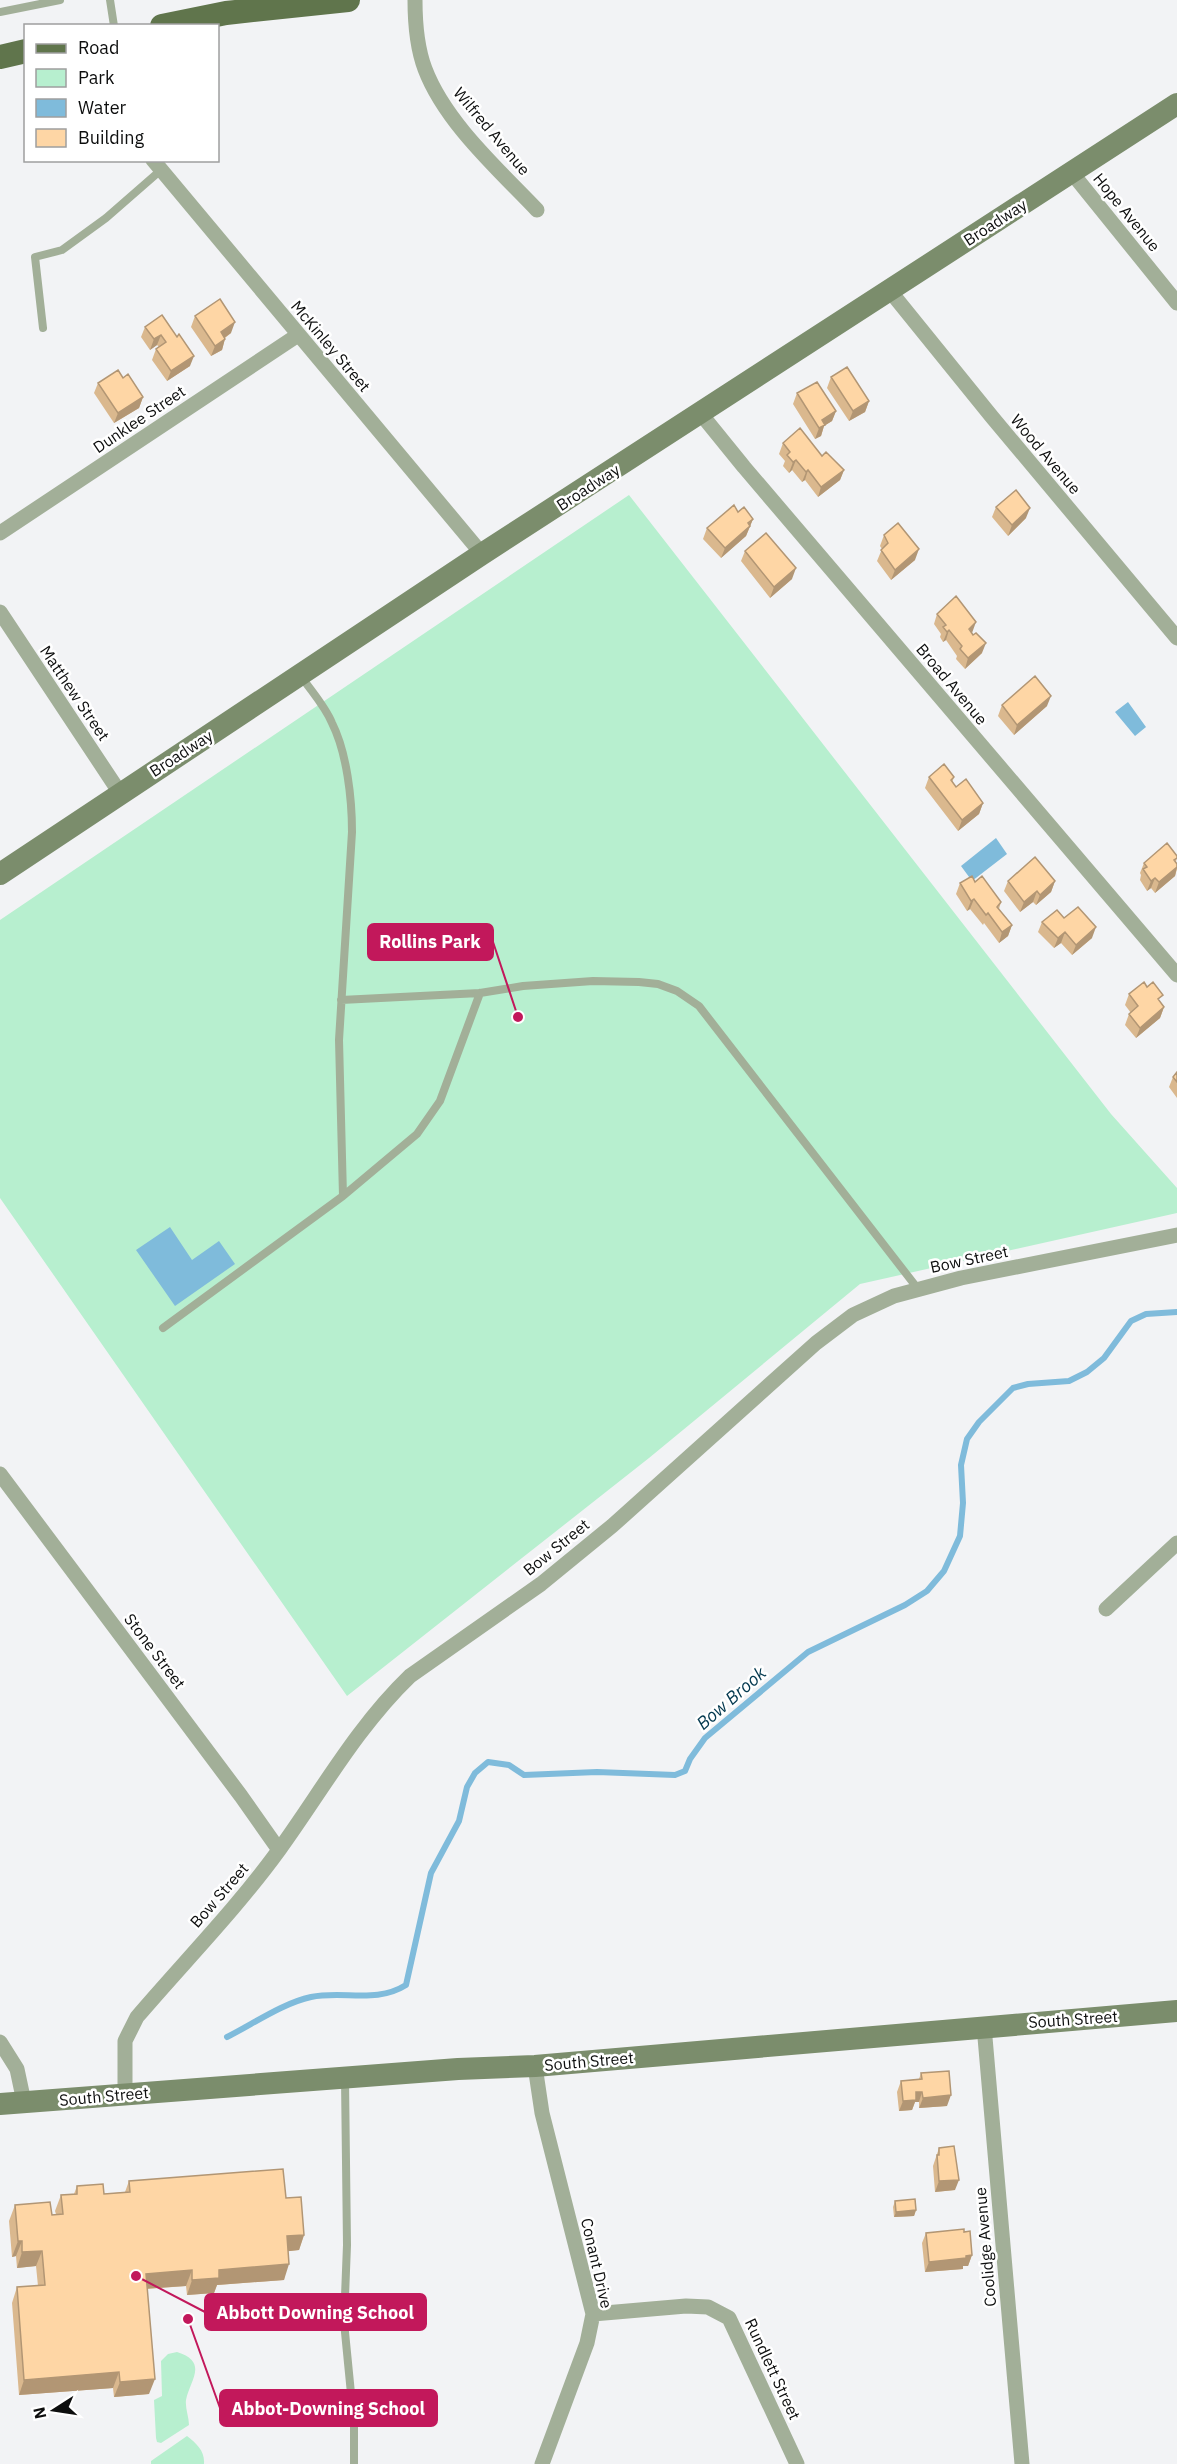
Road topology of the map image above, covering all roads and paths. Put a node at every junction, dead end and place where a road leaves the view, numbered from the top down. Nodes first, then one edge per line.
1 (60, 0) edge
2 (110, 0) edge
3 (348, 0) edge
4 (415, 0) edge
5 (0, 12) edge
6 (114, 24) edge
7 (173, 24) edge
8 (24, 51) edge
9 (0, 57) edge
10 (1177, 104) edge
11 (157, 166) edge
12 (1072, 172) junction
13 (537, 210) dead end
14 (890, 291) junction
15 (1177, 303) edge
16 (43, 328) dead end
17 (298, 335) junction
18 (701, 414) junction
19 (0, 533) edge
20 (482, 554) junction
21 (0, 612) edge
22 (1177, 638) edge
23 (300, 675) junction
24 (120, 793) junction
25 (0, 873) edge
26 (1177, 975) edge
27 (480, 993) junction
28 (341, 1000) junction
29 (343, 1196) junction
30 (1177, 1235) edge
31 (918, 1289) junction
32 (163, 1328) dead end
33 (0, 1474) edge
34 (1177, 1543) edge
35 (1106, 1609) dead end
36 (279, 1850) junction
37 (1177, 2011) edge
38 (984, 2026) junction
39 (0, 2042) edge
40 (535, 2066) junction
41 (345, 2077) junction
42 (124, 2094) junction
43 (24, 2102) junction
44 (0, 2104) edge
45 (593, 2314) junction
46 (354, 2464) edge
47 (542, 2464) edge
48 (797, 2464) edge
49 (1022, 2464) edge

1 - 5 lane
2 - 6 lane
3 - 7 main road
4 - 13 street, Wilfred Avenue
8 - 9 main road
10 - 12 street, Broadway
11 - 16 lane
11 - 17 street, McKinley Street
12 - 14 street, Broadway
12 - 15 street, Hope Avenue
14 - 18 street, Broadway
14 - 22 street, Wood Avenue
17 - 19 street, Dunklee Street
17 - 20 street, McKinley Street
18 - 20 street, Broadway
18 - 26 street, Broad Avenue
20 - 23 street, Broadway
21 - 24 street, Matthew Street
23 - 24 street, Broadway
23 - 28 lane
24 - 25 street, Broadway
27 - 28 lane
27 - 29 lane
27 - 31 lane
28 - 29 lane
29 - 32 lane
30 - 31 street, Bow Street
31 - 36 street, Bow Street
33 - 36 street, Stone Street
34 - 35 street
36 - 42 street, Bow Street
37 - 38 street, South Street
38 - 40 street, South Street
38 - 49 street, Coolidge Avenue
39 - 43 street
40 - 41 street, South Street
40 - 45 street, Conant Drive
41 - 42 street, South Street
41 - 46 lane
42 - 43 street, South Street
43 - 44 street, South Street
45 - 47 street, Conant Drive
45 - 48 street, Rundlett Street

